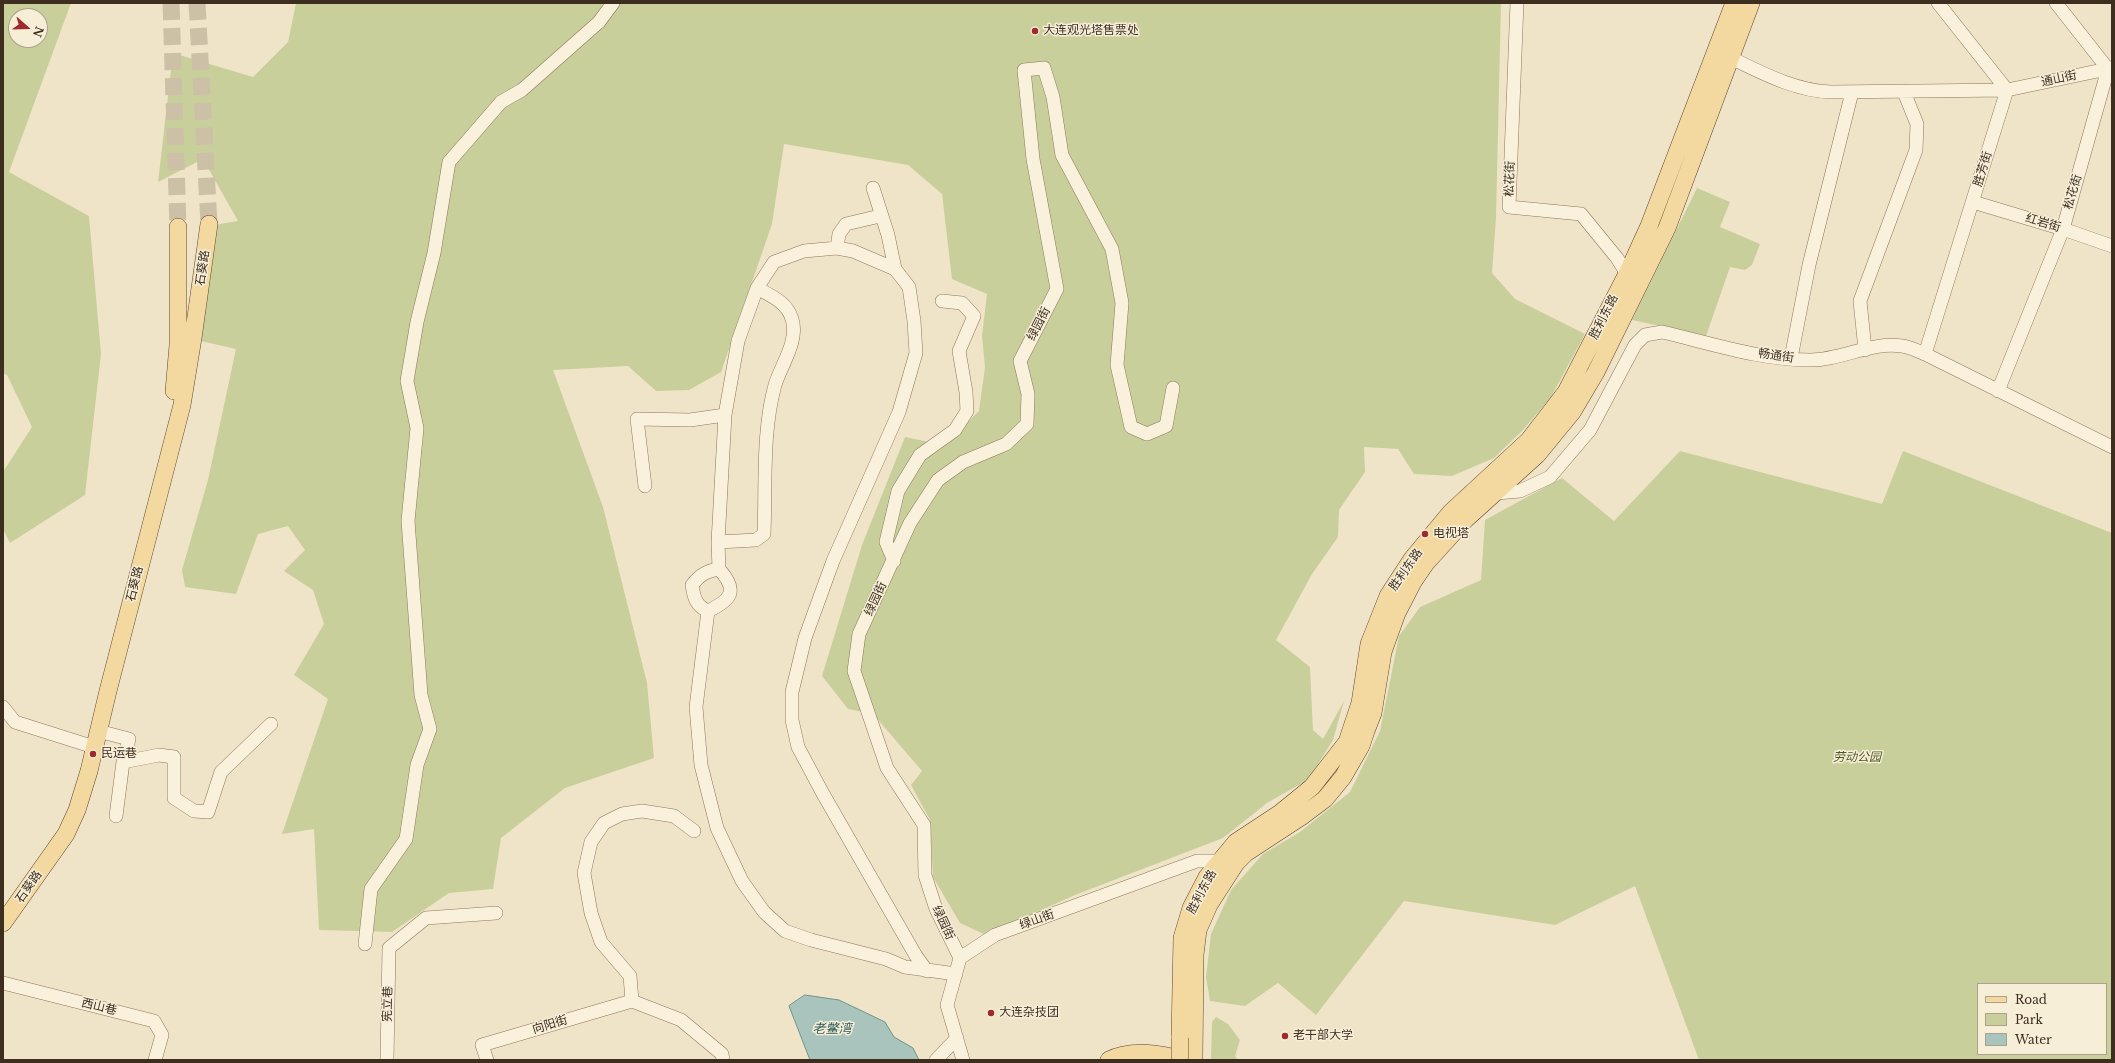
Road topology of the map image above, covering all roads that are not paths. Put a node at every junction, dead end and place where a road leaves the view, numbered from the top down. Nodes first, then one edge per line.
1 (613, 3) edge
2 (1517, 3) edge
3 (1734, 3) edge
4 (1751, 3) edge
5 (1938, 3) edge
6 (2056, 3) edge
7 (1731, 58) junction
8 (2110, 68) edge
9 (2007, 90) junction
10 (1852, 92) junction
11 (1904, 92) junction
12 (873, 188) dead end
13 (1973, 202) junction
14 (880, 216) junction
15 (209, 224) tunnel mouth
16 (178, 227) tunnel mouth
17 (2063, 229) junction
18 (2112, 246) edge
19 (837, 248) junction
20 (895, 269) junction
21 (1627, 274) junction
22 (756, 288) junction
23 (942, 301) dead end
24 (1865, 350) junction
25 (1926, 354) junction
26 (1791, 358) junction
27 (1173, 388) dead end
28 (1998, 391) junction
29 (725, 415) junction
30 (2112, 447) edge
31 (645, 486) dead end
32 (1497, 493) junction
33 (718, 542) junction
34 (894, 561) junction
35 (719, 569) junction
36 (708, 611) junction
37 (3, 707) edge
38 (271, 724) dead end
39 (93, 741) junction
40 (123, 762) junction
41 (116, 816) dead end
42 (694, 831) dead end
43 (1219, 861) junction
44 (3, 905) edge
45 (496, 913) dead end
46 (3, 923) edge
47 (365, 944) dead end
48 (960, 958) junction
49 (927, 971) junction
50 (956, 974) junction
51 (3, 983) edge
52 (632, 1001) junction
53 (957, 1038) junction
54 (1189, 1048) edge
55 (155, 1060) edge
56 (387, 1060) edge
57 (487, 1060) edge
58 (723, 1060) edge
59 (936, 1060) edge
60 (963, 1060) edge
61 (1109, 1060) edge
62 (1181, 1060) edge

1 - 47 street
2 - 21 street, 松花街
3 - 21 main road, 胜利东路
4 - 7 main road
5 - 9 street
6 - 8 street
7 - 10 street, 通山街
7 - 32 main road
8 - 9 street, 通山街
8 - 17 street, 松花街
9 - 11 street, 通山街
9 - 13 street, 胜芳街
10 - 11 street, 通山街
10 - 26 street
11 - 24 street
12 - 14 street
13 - 17 street, 红岩街
13 - 25 street, 胜芳街
14 - 19 street
14 - 20 street
15 - 39 main road, 石葵路
16 - 39 main road
17 - 18 street, 红岩街
17 - 28 street, 松花街
19 - 20 street
19 - 22 street
20 - 49 street
21 - 43 main road, 胜利东路
22 - 29 street
22 - 33 street
23 - 34 street
24 - 25 street, 畅通街
24 - 26 street, 畅通街
25 - 28 street, 畅通街
26 - 32 street, 畅通街
27 - 34 street, 绿园街
28 - 30 street, 畅通街
29 - 31 street
29 - 33 street
32 - 54 main road
33 - 35 street
34 - 48 street, 绿园街
35 - 36 street
35 - 36 street
36 - 49 street
37 - 39 street
38 - 40 street
39 - 40 street
39 - 44 main road
39 - 46 main road, 石葵路
40 - 41 street
42 - 52 street
43 - 48 street, 绿山街
43 - 54 main road, 胜利东路
45 - 56 street, 宪立巷
48 - 50 street
49 - 50 street
50 - 53 street
51 - 55 street, 西山巷
52 - 57 street, 向阳街
52 - 58 street
53 - 59 street
53 - 60 street
54 - 62 main road, 胜利东路, bridge
61 - 62 main road

